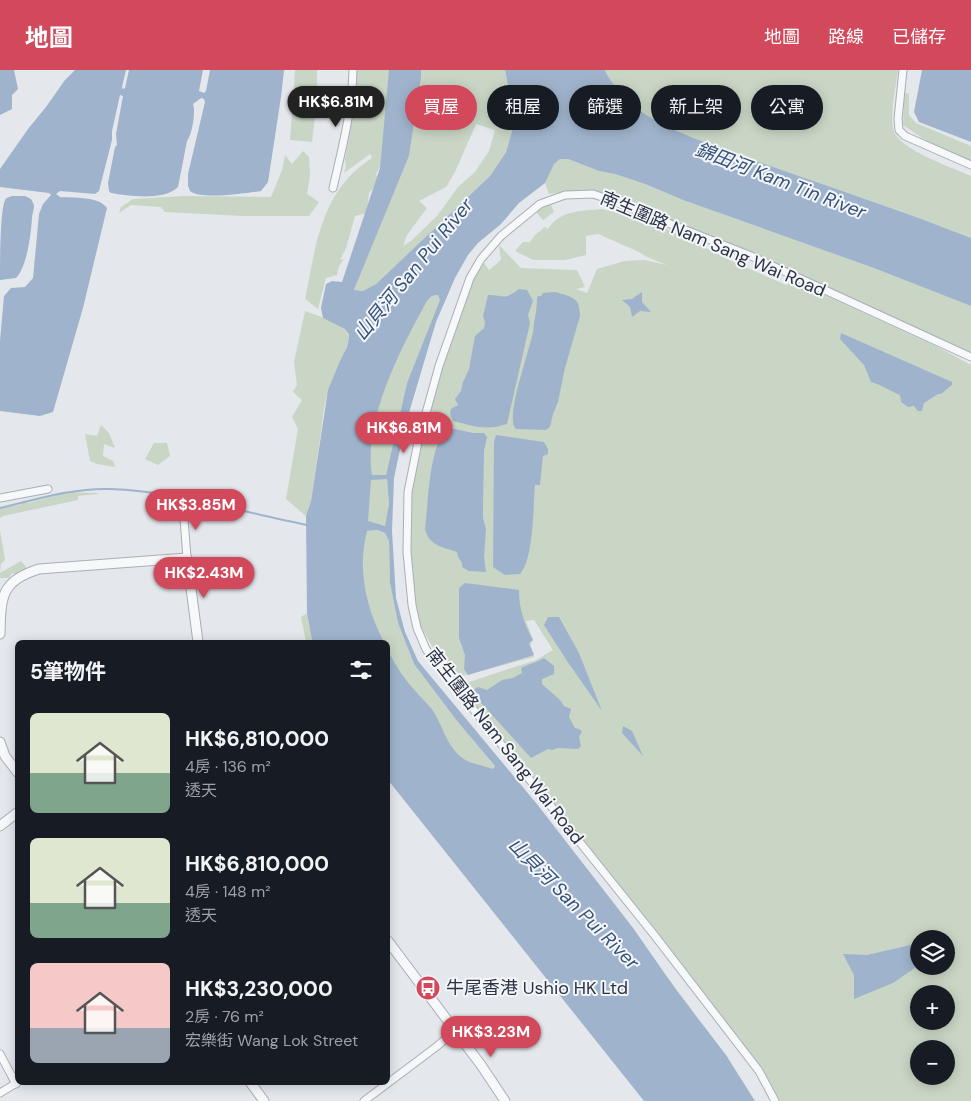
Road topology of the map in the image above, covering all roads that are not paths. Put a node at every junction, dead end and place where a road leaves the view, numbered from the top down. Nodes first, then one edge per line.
1 (353, 70) edge
2 (903, 70) edge
3 (971, 165) edge
4 (333, 188) dead end
5 (971, 357) edge
6 (48, 489) dead end
7 (0, 498) edge
8 (183, 506) dead end
9 (187, 558) junction
10 (0, 634) edge
11 (198, 640) edge
12 (0, 742) edge
13 (15, 770) edge
14 (15, 814) edge
15 (0, 826) edge
16 (390, 944) edge
17 (455, 1030) junction
18 (0, 1054) edge
19 (15, 1080) edge
20 (390, 1082) edge
21 (15, 1084) edge
22 (252, 1085) edge
23 (385, 1085) edge
24 (0, 1093) edge
25 (264, 1101) edge
26 (364, 1101) edge
27 (505, 1101) edge
28 (775, 1101) edge

1 - 4 street
2 - 3 street
5 - 28 street, 南生圍路 Nam Sang Wai Road
6 - 7 street
8 - 9 street
9 - 10 street
9 - 11 street
12 - 13 street
14 - 15 street
16 - 17 street
17 - 20 street
17 - 27 street
18 - 19 street
21 - 24 street
22 - 25 street
23 - 26 street

